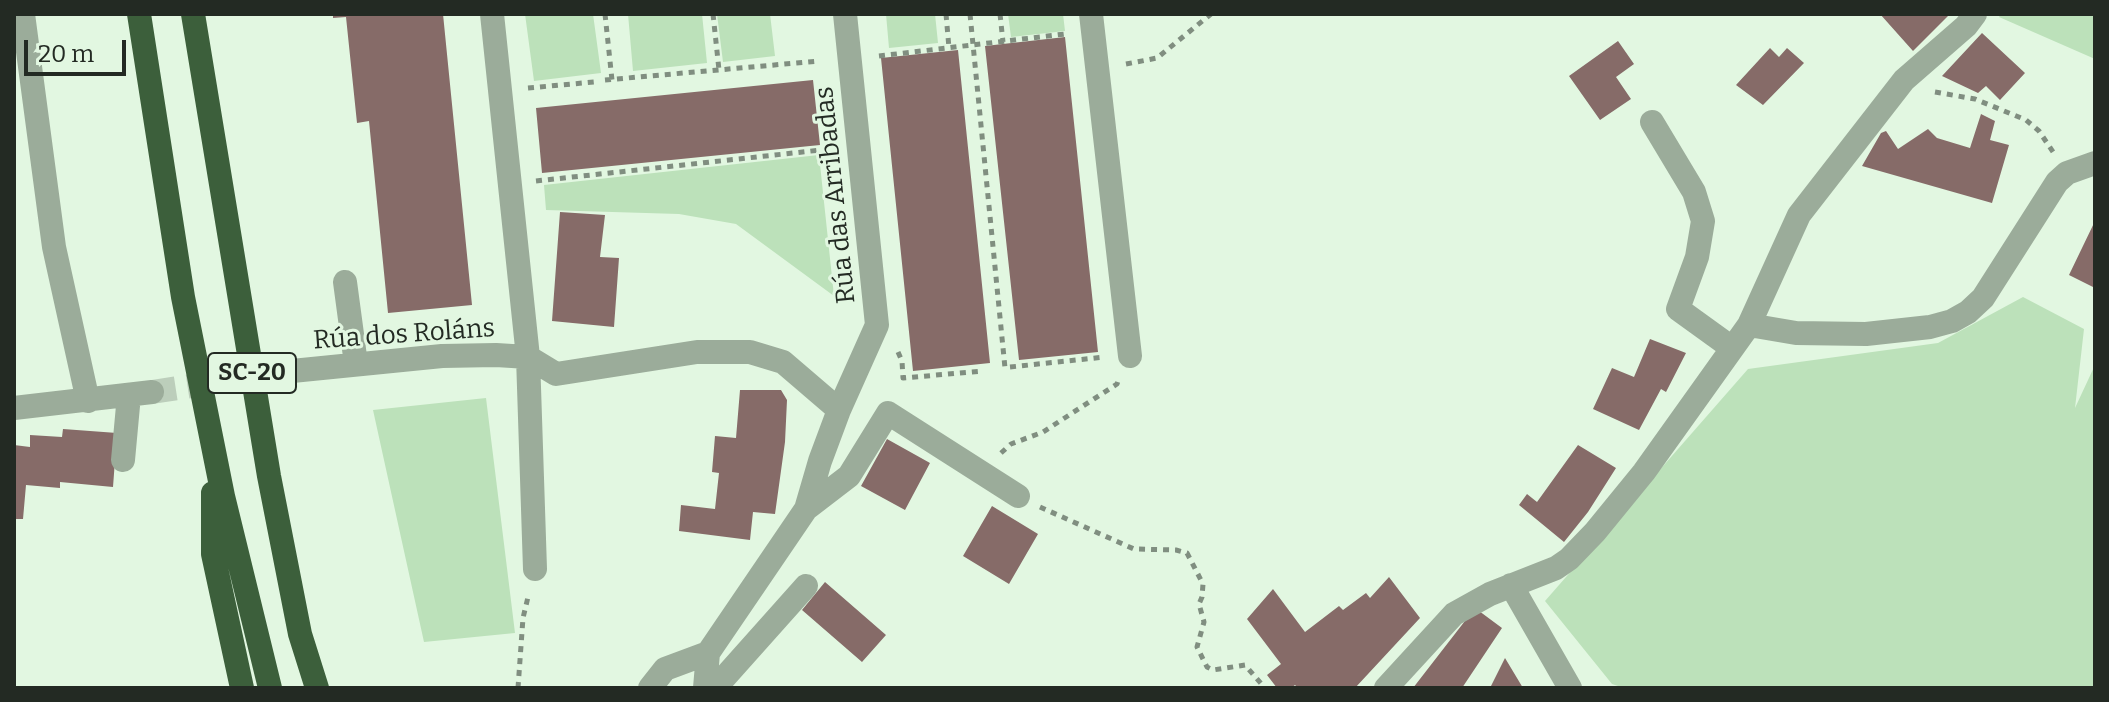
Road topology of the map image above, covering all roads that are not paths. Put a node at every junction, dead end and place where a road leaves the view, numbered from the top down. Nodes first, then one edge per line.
1 (23, 14) edge
2 (139, 14) edge
3 (193, 14) edge
4 (492, 14) edge
5 (845, 14) edge
6 (1091, 14) edge
7 (1975, 14) edge
8 (1652, 122) dead end
9 (2095, 163) edge
10 (345, 282) dead end
11 (1749, 325) junction
12 (1732, 348) junction
13 (1118, 356) road end
14 (528, 357) junction
15 (356, 364) junction
16 (282, 372) tunnel mouth
17 (88, 401) junction
18 (14, 408) edge
19 (839, 410) junction
20 (213, 450) junction
21 (123, 460) dead end
22 (1018, 496) road end
23 (806, 509) junction
24 (535, 569) road end
25 (1511, 585) junction
26 (806, 586) dead end
27 (708, 653) junction
28 (242, 688) edge
29 (270, 688) edge
30 (317, 688) edge
31 (650, 688) edge
32 (705, 688) edge
33 (715, 688) edge
34 (1386, 688) edge
35 (1570, 688) edge

1 - 17 street
2 - 20 highway, SC-20
3 - 30 highway, SC-20
4 - 14 street
5 - 19 street, Rúa das Arribadas
6 - 13 street
7 - 11 street
8 - 12 street
9 - 11 street
10 - 15 street
11 - 12 street
12 - 25 street
14 - 15 street, Rúa dos Roláns
14 - 19 street, Rúa dos Roláns
14 - 24 street
15 - 16 street, Rúa dos Roláns
17 - 18 street
17 - 21 street
19 - 23 street, Rúa das Arribadas
20 - 28 highway
20 - 29 highway, SC-20
22 - 23 street
23 - 27 street
25 - 34 street
25 - 35 street
26 - 33 street
27 - 31 street
27 - 32 street

